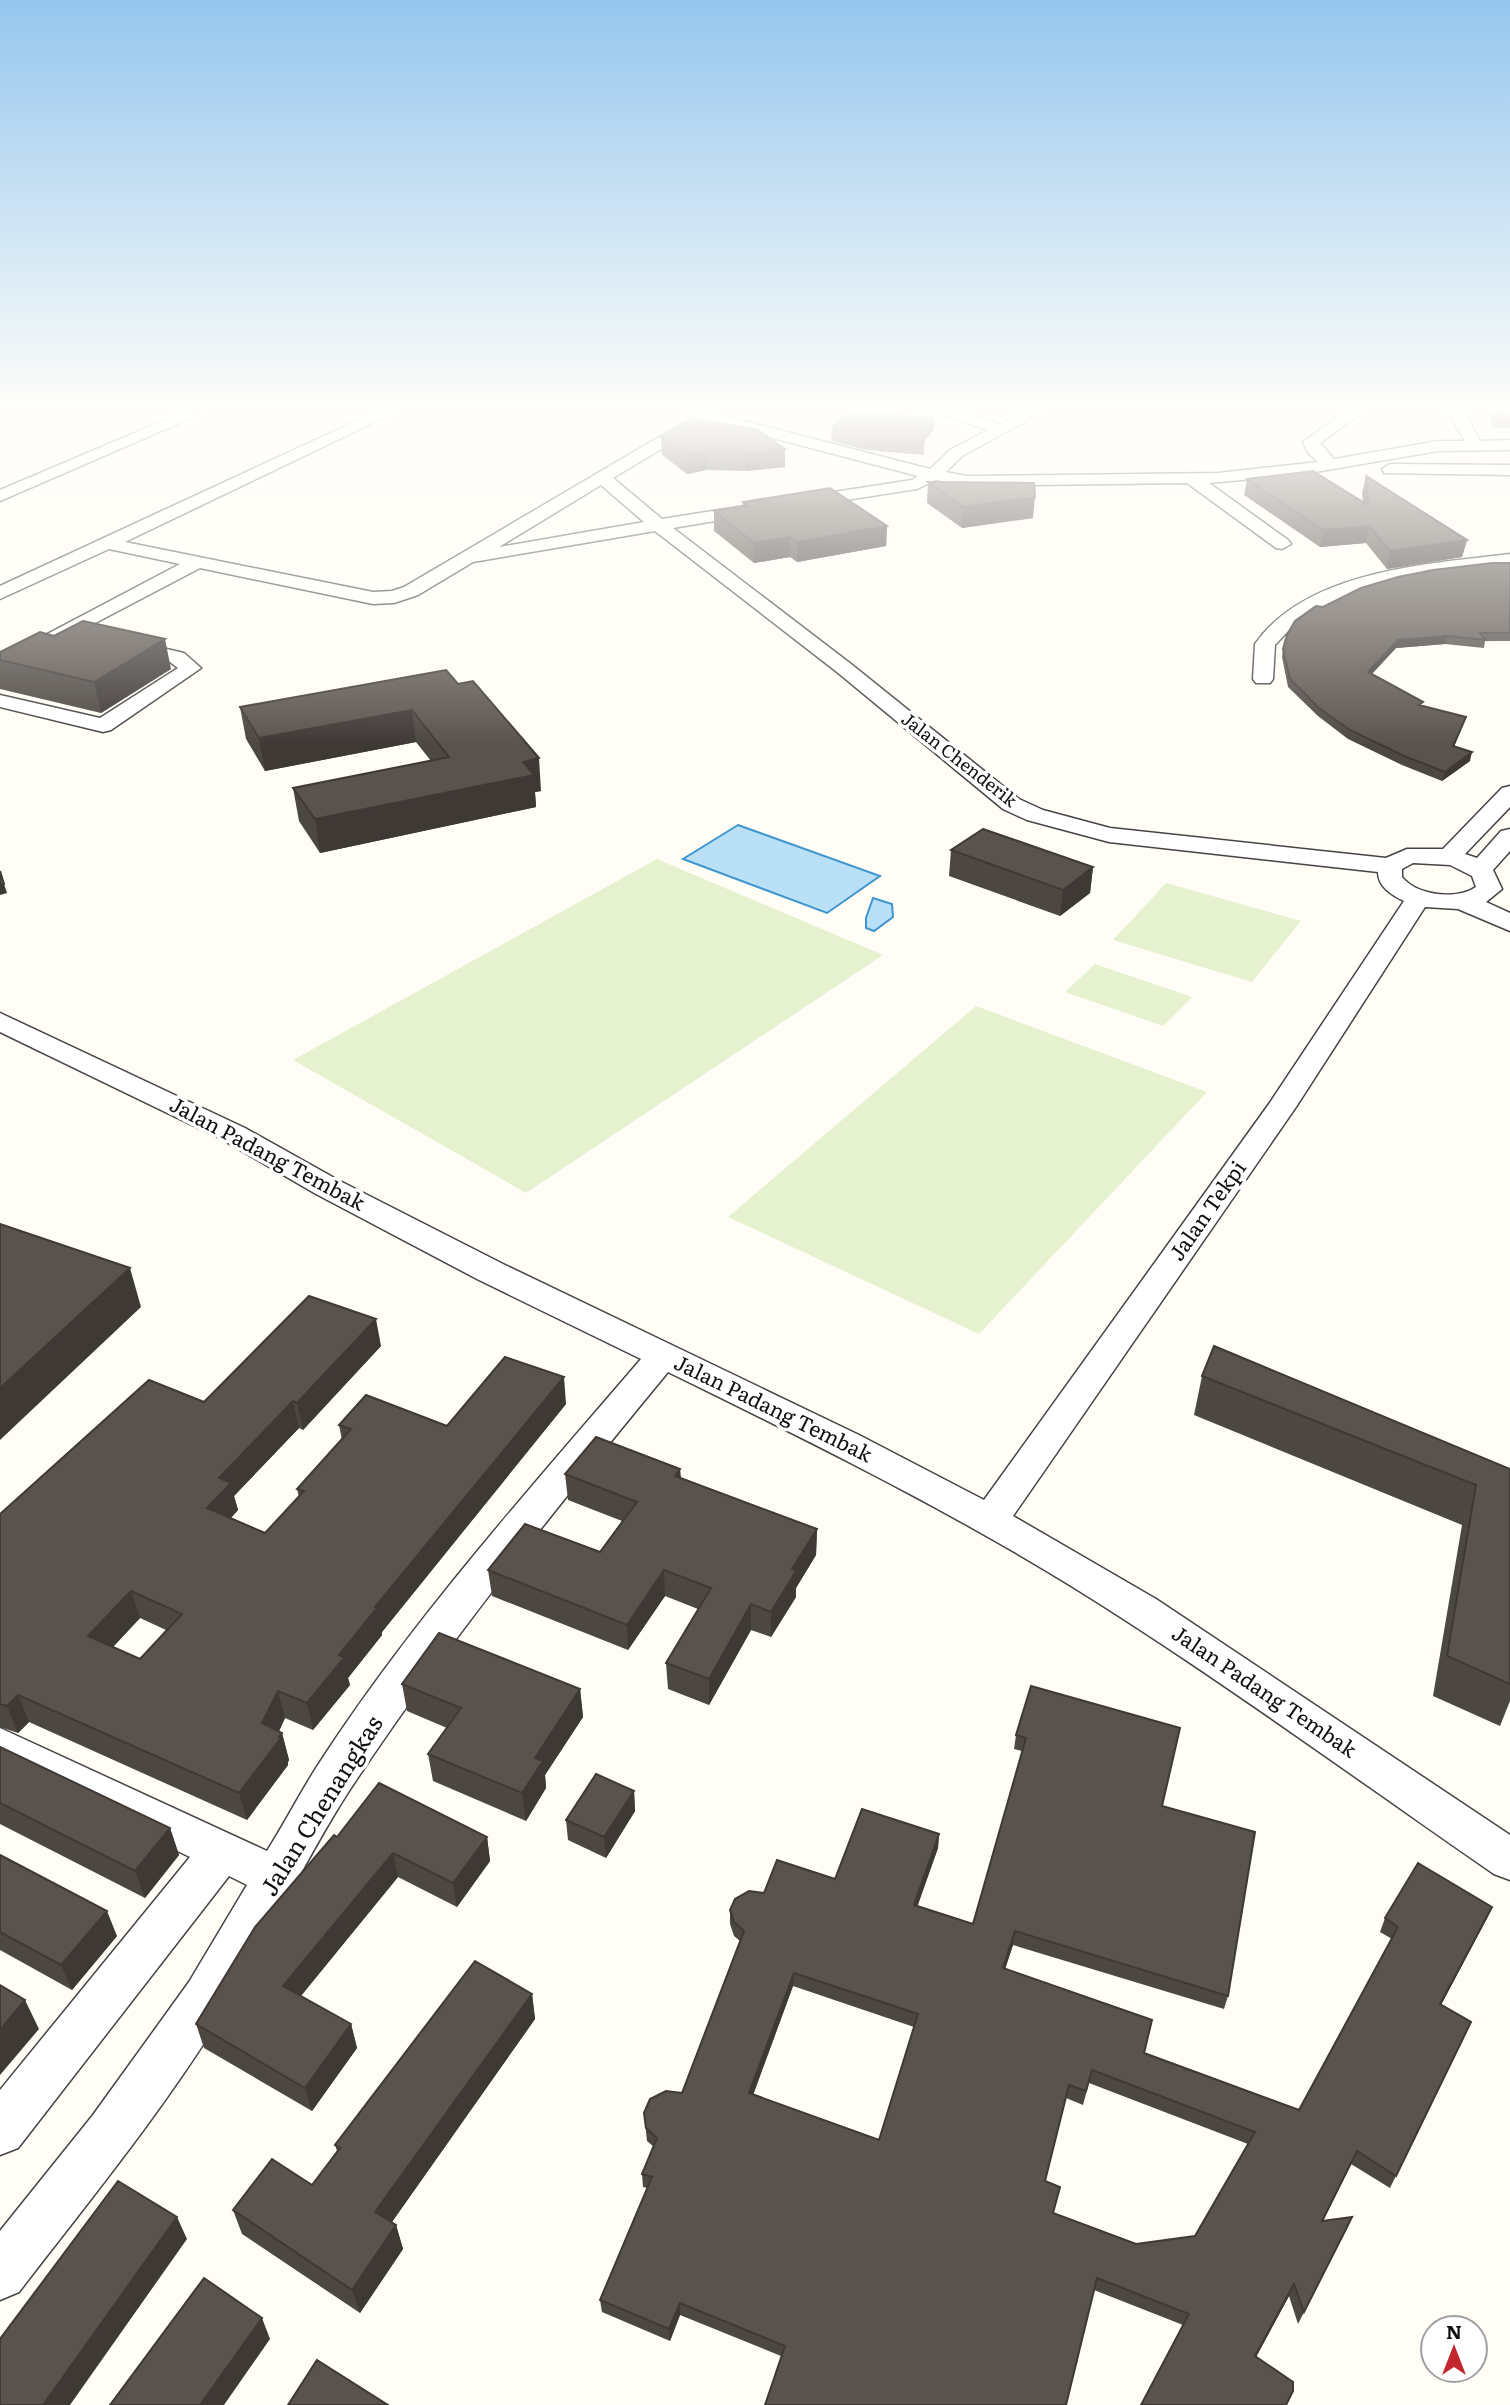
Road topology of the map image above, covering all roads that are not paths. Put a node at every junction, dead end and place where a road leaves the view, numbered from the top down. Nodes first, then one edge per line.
1 (152, 521) edge
2 (530, 521) edge
3 (654, 521) edge
4 (682, 521) edge
5 (1250, 521) edge
6 (658, 525) junction
7 (512, 532) junction
8 (105, 543) junction
9 (545, 544) junction
10 (1282, 544) dead end
11 (469, 557) junction
12 (1510, 560) edge
13 (198, 562) junction
14 (0, 593) edge
15 (64, 633) junction
16 (89, 638) edge
17 (114, 643) edge
18 (0, 667) edge
19 (1263, 678) dead end
20 (0, 701) edge
21 (1510, 793) edge
22 (1510, 836) edge
23 (1449, 857) junction
24 (1390, 866) junction
25 (1493, 878) edge
26 (1419, 897) junction
27 (1464, 902) junction
28 (1510, 923) edge
29 (0, 1021) edge
30 (664, 1354) junction
31 (990, 1520) junction
32 (0, 1746) edge
33 (222, 1851) junction
34 (1510, 1860) edge
35 (276, 1877) junction
36 (0, 2130) edge
37 (0, 2273) edge

1 - 8 street
2 - 7 street
3 - 6 street, Jalan Chenderik
4 - 6 street
5 - 10 street
6 - 9 street
6 - 24 street, Jalan Chenderik
7 - 9 street
7 - 11 street
8 - 13 street
8 - 14 street
9 - 11 street
11 - 13 street
12 - 19 street
13 - 15 street
15 - 16 street
15 - 18 street
17 - 20 street
21 - 23 street
22 - 25 street
23 - 24 street
23 - 25 street
24 - 26 street
25 - 27 street
26 - 27 street
26 - 31 street, Jalan Tekpi
27 - 28 street
29 - 30 street, Jalan Padang Tembak
30 - 31 street, Jalan Padang Tembak
30 - 35 street, Jalan Chenangkas
31 - 34 street, Jalan Padang Tembak
32 - 33 street
33 - 35 street
33 - 36 street
35 - 37 street, Jalan Chenangkas

